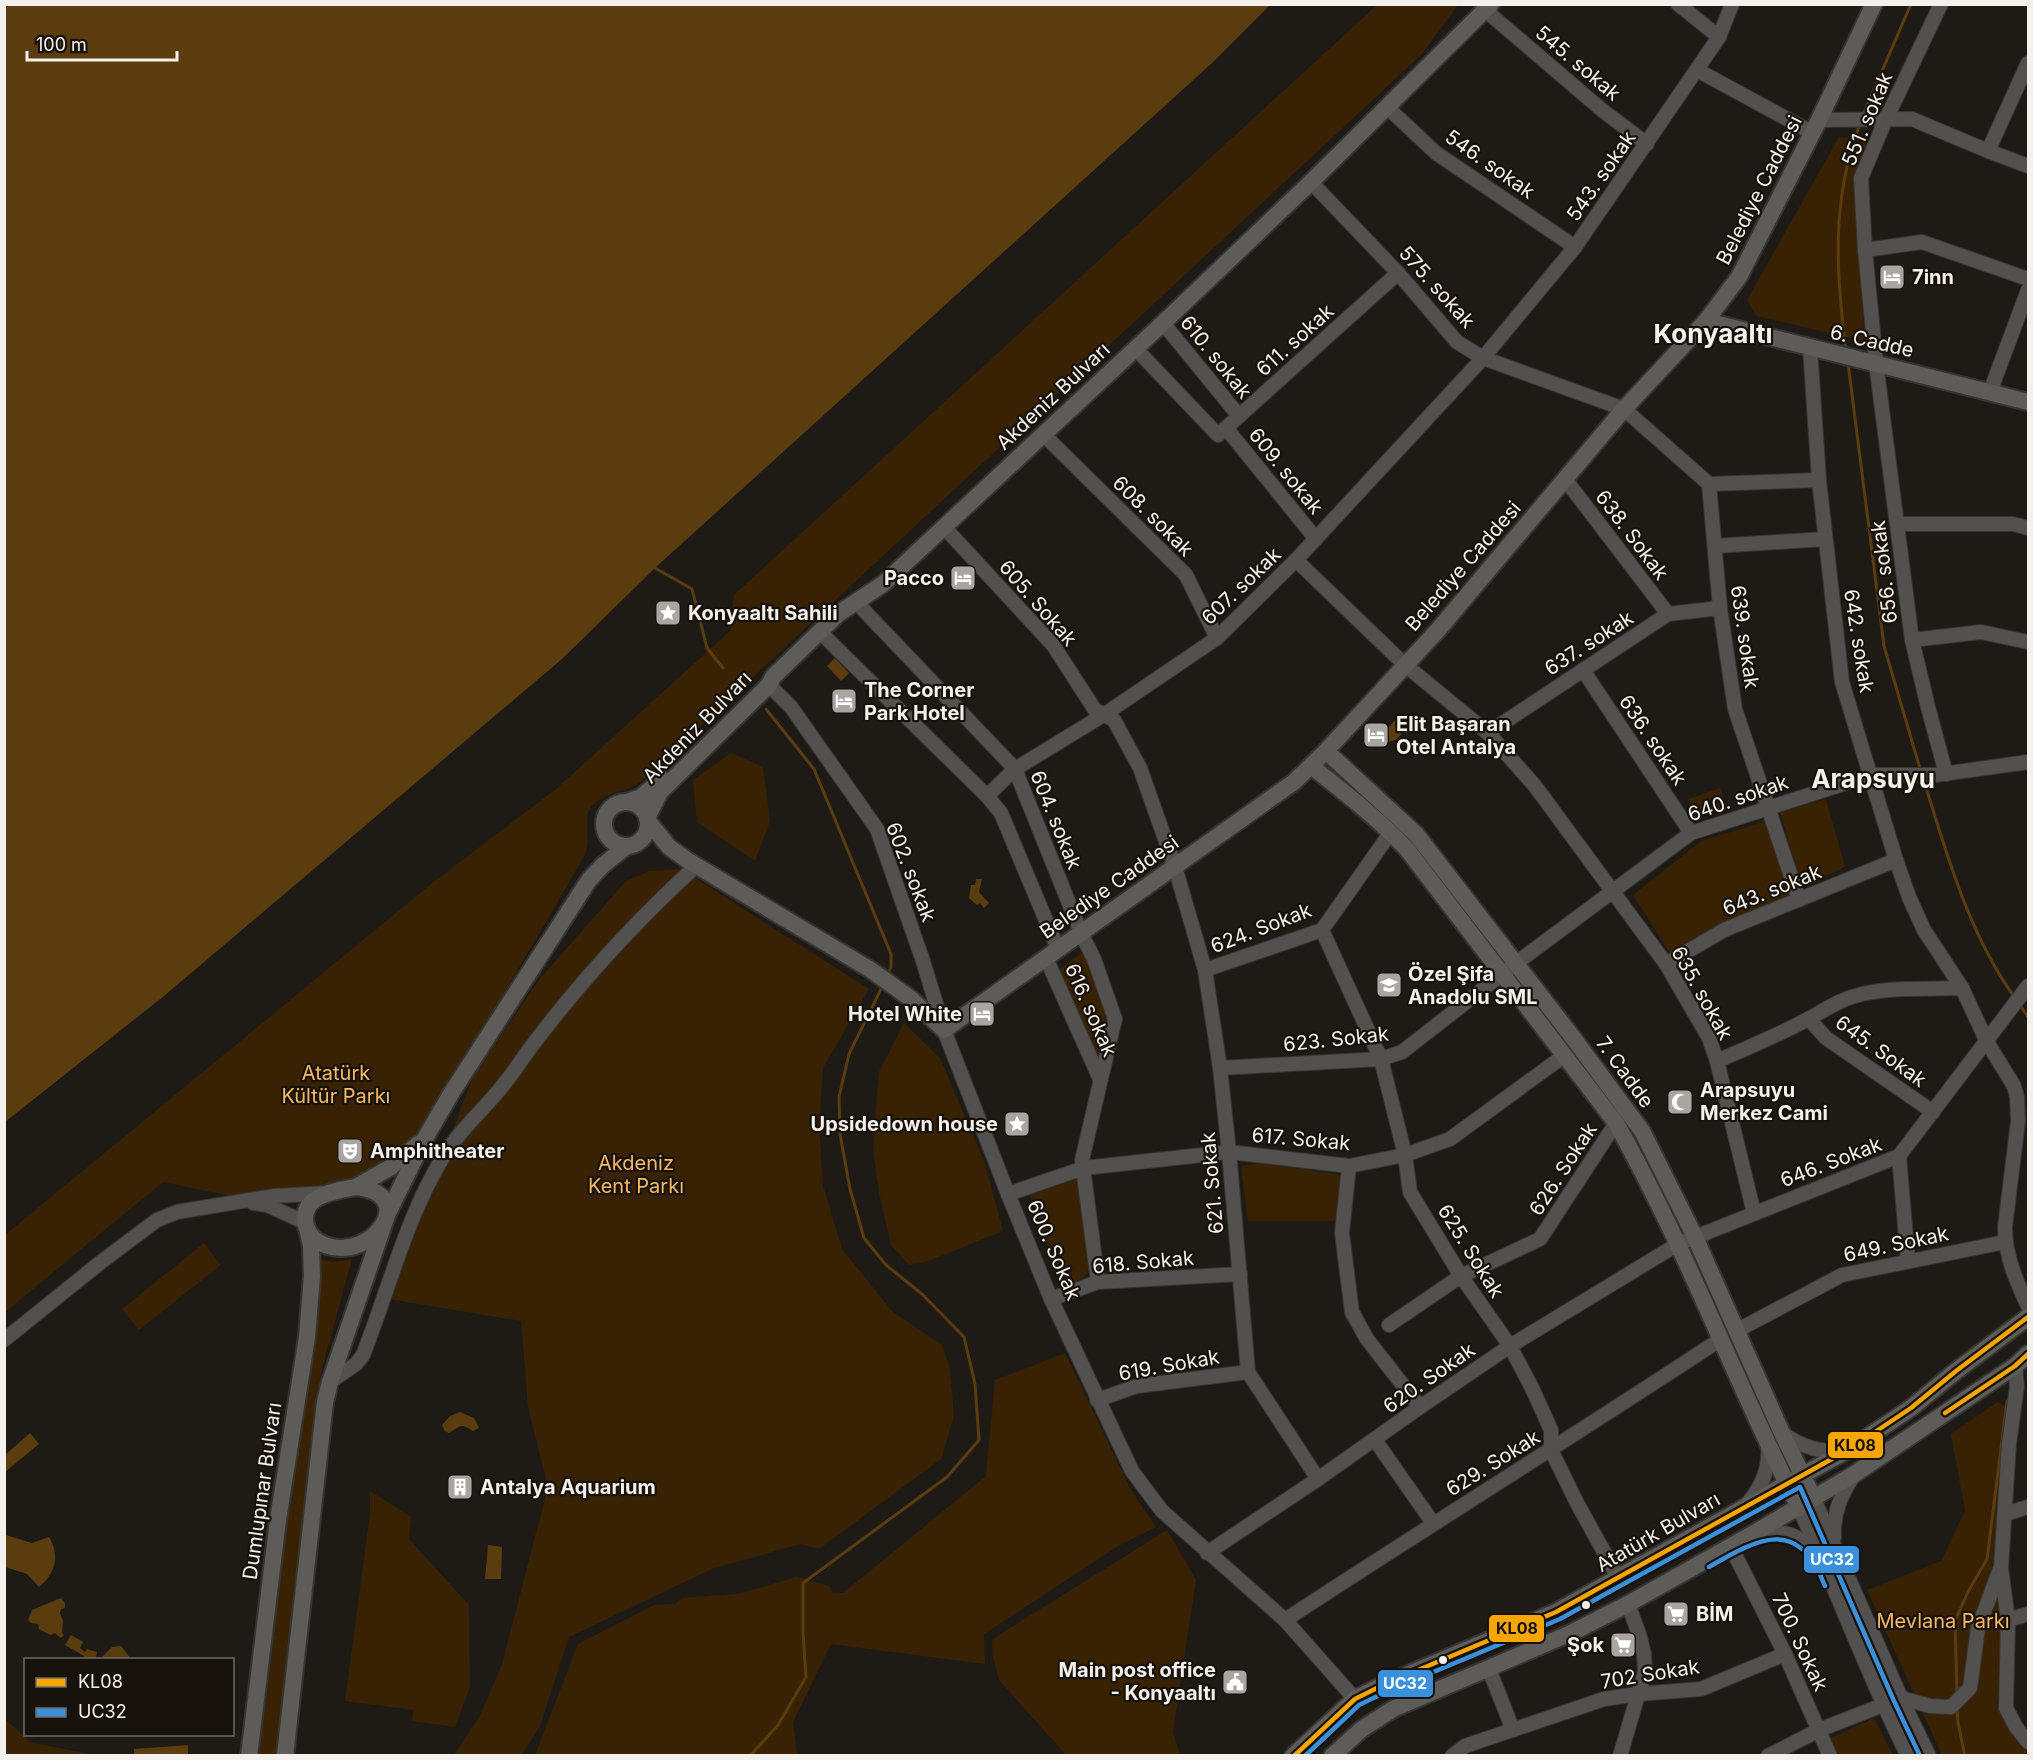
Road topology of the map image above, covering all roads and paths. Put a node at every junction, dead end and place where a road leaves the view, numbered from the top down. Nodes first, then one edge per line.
1 (1678, 4) edge
2 (1732, 4) edge
3 (1874, 4) edge
4 (1941, 4) edge
5 (1488, 7) edge
6 (1719, 38) junction
7 (2028, 63) edge
8 (1697, 70) junction
9 (1387, 107) junction
10 (1879, 119) junction
11 (1823, 124) junction
12 (1647, 144) junction
13 (1988, 151) junction
14 (2028, 166) edge
15 (1311, 182) junction
16 (1575, 246) junction
17 (1865, 250) junction
18 (1398, 273) junction
19 (2028, 279) edge
20 (2028, 290) edge
21 (1706, 321) junction
22 (1163, 323) junction
23 (1135, 348) junction
24 (1810, 348) junction
25 (1483, 358) junction
26 (1876, 363) junction
27 (1990, 392) junction
28 (2028, 402) edge
29 (1624, 409) junction
30 (1239, 416) junction
31 (1222, 432) junction
32 (1043, 434) junction
33 (1565, 479) junction
34 (1819, 480) junction
35 (1709, 484) junction
36 (1898, 524) junction
37 (944, 527) junction
38 (2028, 528) edge
39 (1316, 539) junction
40 (1825, 539) junction
41 (1715, 546) junction
42 (1296, 560) junction
43 (856, 602) junction
44 (1720, 608) junction
45 (1668, 614) junction
46 (819, 631) junction
47 (1217, 638) junction
48 (1912, 640) junction
49 (2028, 642) edge
50 (1404, 664) junction
51 (1583, 670) junction
52 (771, 681) junction
53 (1105, 714) junction
54 (1488, 733) junction
55 (1326, 751) junction
56 (2028, 762) edge
57 (1311, 766) junction
58 (1015, 769) junction
59 (1871, 775) junction
60 (1941, 775) junction
61 (987, 796) junction
62 (627, 802) junction
63 (1768, 807) junction
64 (648, 820) junction
65 (604, 829) junction
66 (1390, 832) junction
67 (1691, 832) junction
68 (629, 846) junction
69 (1896, 860) junction
70 (692, 863) junction
71 (1174, 867) junction
72 (589, 880) junction
73 (1613, 892) junction
74 (1799, 900) junction
75 (1322, 930) junction
76 (1081, 933) junction
77 (1052, 953) junction
78 (1666, 964) junction
79 (1508, 969) junction
80 (1205, 970) junction
81 (2028, 986) edge
82 (1962, 988) junction
83 (1809, 1019) junction
84 (944, 1030) junction
85 (1990, 1037) junction
86 (1565, 1055) junction
87 (1381, 1059) junction
88 (1717, 1061) junction
89 (1220, 1068) junction
90 (1100, 1079) junction
91 (1933, 1112) junction
92 (1616, 1123) junction
93 (424, 1140) junction
94 (1229, 1152) junction
95 (1405, 1155) junction
96 (1899, 1156) junction
97 (1349, 1166) junction
98 (1083, 1168) junction
99 (356, 1187) junction
100 (326, 1193) junction
101 (1008, 1194) junction
102 (242, 1202) junction
103 (1754, 1213) junction
104 (386, 1220) junction
105 (307, 1228) junction
106 (1695, 1237) junction
107 (2005, 1242) junction
108 (1678, 1244) junction
109 (1908, 1261) junction
110 (1240, 1274) junction
111 (1461, 1276) junction
112 (1098, 1282) junction
113 (1051, 1299) junction
114 (2028, 1306) edge
115 (2028, 1317) edge
116 (1389, 1325) dead end
117 (1729, 1335) junction
118 (4, 1340) edge
119 (1510, 1346) junction
120 (2028, 1354) edge
121 (2015, 1366) junction
122 (1248, 1372) junction
123 (330, 1382) junction
124 (1097, 1400) junction
125 (1420, 1407) junction
126 (1782, 1433) junction
127 (1375, 1440) junction
128 (1768, 1446) junction
129 (1551, 1450) junction
130 (1848, 1450) junction
131 (1856, 1473) junction
132 (1804, 1476) junction
133 (1318, 1479) junction
134 (1787, 1485) junction
135 (1814, 1499) junction
136 (2028, 1507) edge
137 (1743, 1508) junction
138 (1799, 1508) junction
139 (2005, 1514) junction
140 (1433, 1523) junction
141 (1749, 1536) junction
142 (1835, 1545) junction
143 (1731, 1546) junction
144 (1207, 1552) junction
145 (1823, 1559) junction
146 (2001, 1568) junction
147 (1619, 1579) junction
148 (1628, 1604) junction
149 (2028, 1614) edge
150 (1285, 1620) junction
151 (2008, 1620) junction
152 (1785, 1654) junction
153 (1489, 1669) junction
154 (1638, 1694) junction
155 (1901, 1698) junction
156 (1355, 1699) junction
157 (1883, 1705) junction
158 (1819, 1730) junction
159 (1513, 1731) junction
160 (2028, 1742) edge
161 (249, 1755) edge
162 (285, 1755) edge
163 (1293, 1755) edge
164 (1332, 1755) edge
165 (1452, 1755) edge
166 (1620, 1755) edge
167 (1768, 1755) edge
168 (1830, 1755) edge
169 (1908, 1755) edge
170 (1929, 1755) edge

1 - 6 street
2 - 6 street, 543. sokak
3 - 11 main road, Belediye Caddesi
4 - 10 street, 551. sokak
5 - 9 main road, Akdeniz Bulvarı
5 - 12 street, 545. sokak
6 - 8 street, 543. sokak
7 - 13 street
8 - 11 street
8 - 12 street, 543. sokak
9 - 15 main road, Akdeniz Bulvarı
9 - 16 street, 546. sokak
10 - 11 street
10 - 13 street
10 - 17 street, 551. sokak
11 - 21 main road, Belediye Caddesi
12 - 16 street, 543. sokak
13 - 14 street
15 - 18 street, 575. sokak
15 - 22 main road, Akdeniz Bulvarı
16 - 25 street, 543. sokak
17 - 19 street
17 - 26 street, 551. sokak
18 - 25 street, 575. sokak
18 - 30 street, 611. sokak
20 - 27 street
21 - 24 main road, 6. Cadde
21 - 29 main road, Belediye Caddesi
22 - 23 main road, Akdeniz Bulvarı
22 - 30 street, 610. sokak
23 - 31 street, 609. sokak
23 - 32 main road, Akdeniz Bulvarı
24 - 26 main road, 6. Cadde
24 - 34 street, 642. sokak
25 - 29 street, 575. sokak
25 - 39 street, 607. sokak
26 - 27 main road, 6. Cadde
26 - 36 street, 656. sokak
27 - 28 main road, 6. Cadde
29 - 33 main road, Belediye Caddesi
29 - 35 street
30 - 31 street, 611. sokak
31 - 39 street, 609. sokak
32 - 37 main road, Akdeniz Bulvarı
32 - 47 street, 608. sokak
33 - 45 street, 638. Sokak
33 - 50 main road, Belediye Caddesi
34 - 35 street
34 - 40 street, 642. sokak
35 - 41 street, 639. sokak
36 - 38 street
36 - 48 street, 656. sokak
37 - 43 main road, Akdeniz Bulvarı
37 - 53 street, 605. Sokak
39 - 42 street, 607. sokak
40 - 41 street
40 - 59 street, 642. sokak
41 - 44 street, 639. sokak
42 - 47 street, 607. sokak
42 - 50 street, 635. sokak
43 - 46 main road, Akdeniz Bulvarı
43 - 58 street, 604. sokak
44 - 45 street, 637. sokak
44 - 63 street, 639. sokak
45 - 51 street, 637. sokak
46 - 52 main road, Akdeniz Bulvarı
46 - 61 street, 616. sokak
47 - 53 street, 607. sokak
48 - 49 street
48 - 60 street, 656. sokak
50 - 54 street, 635. sokak
50 - 55 main road, Belediye Caddesi
51 - 54 street, 637. sokak
51 - 67 street, 636. sokak
52 - 62 main road
52 - 64 main road, Akdeniz Bulvarı
52 - 84 street, 602. sokak
53 - 58 street, 607. sokak
53 - 71 street, 605. Sokak
54 - 73 street, 635. sokak
55 - 57 main road, Belediye Caddesi
55 - 79 main road, 7. Cadde
56 - 60 street, 640. sokak
57 - 66 main road, 7. Cadde
57 - 71 main road, Belediye Caddesi
58 - 61 street, 607. sokak
58 - 76 street, 604. sokak
59 - 60 street, 640. sokak
59 - 63 street, 640. sokak
59 - 69 street, 642. sokak
61 - 77 street, 616. sokak
62 - 64 main road
62 - 65 main road
63 - 67 street, 640. sokak
63 - 74 street, 639. sokak
64 - 68 main road
64 - 70 main road
65 - 68 main road
65 - 72 main road
66 - 75 street, 624. Sokak
66 - 79 main road, 7. Cadde
67 - 73 street, 640. sokak
68 - 70 main road
68 - 72 main road
69 - 74 street, 643. sokak
69 - 82 street, 642. sokak
70 - 84 main road, 600. Sokak
70 - 123 street
71 - 76 main road, Belediye Caddesi
71 - 80 street, 621. Sokak
72 - 93 main road
73 - 78 street, 635. sokak
73 - 79 street, 640. sokak
74 - 78 street, 643. sokak
75 - 80 street, 624. Sokak
75 - 87 street, 625. Sokak
76 - 77 main road, Belediye Caddesi
76 - 90 street, 604. sokak
77 - 84 main road, Belediye Caddesi
77 - 90 street, 616. sokak
78 - 88 street, 635. sokak
79 - 86 main road, 7. Cadde
79 - 87 street, 623. Sokak
79 - 106 main road, 7. Cadde
80 - 89 street, 621. Sokak
81 - 85 street, 646. Sokak
82 - 83 street, 635. sokak
82 - 85 street
83 - 88 street, 635. sokak
83 - 91 street, 645. Sokak
84 - 101 street, 600. Sokak
85 - 91 street, 646. Sokak
85 - 107 street
86 - 92 main road, 7. Cadde
86 - 95 street, 617. Sokak
87 - 89 street, 623. Sokak
87 - 95 street, 625. Sokak
88 - 103 street, 635. sokak
89 - 94 street, 621. Sokak
90 - 98 street, 616. sokak
91 - 96 street, 646. Sokak
92 - 108 main road, 7. Cadde
92 - 111 street, 626. Sokak
93 - 99 main road
93 - 104 main road
94 - 97 street, 617. Sokak
94 - 98 street, 617. Sokak
94 - 110 street, 621. Sokak
95 - 97 street, 617. Sokak
95 - 111 street, 625. Sokak
96 - 103 street, 646. Sokak
96 - 109 street
97 - 125 street
98 - 101 street, 617. Sokak
98 - 112 street, 616. sokak
99 - 100 main road
99 - 104 main road
100 - 102 street
100 - 105 main road
101 - 113 street, 600. Sokak
102 - 105 street
102 - 118 street
103 - 106 street, 646. Sokak
104 - 105 main road
104 - 123 main road
105 - 161 main road, Dumlupınar Bulvarı
106 - 108 street, 646. Sokak
106 - 117 main road, 7. Cadde
107 - 109 street, 649. Sokak
107 - 114 street
108 - 117 main road, 7. Cadde
108 - 119 street, 620. Sokak
109 - 117 street, 649. Sokak
110 - 112 street, 618. Sokak
110 - 122 street, 621. Sokak
111 - 116 street, 626. Sokak
111 - 119 street, 625. Sokak
112 - 113 street, 618. Sokak
113 - 124 street, 600. Sokak
115 - 130 main road, Atatürk Bulvarı
117 - 126 main road, 7. Cadde
117 - 128 main road, 7. Cadde
117 - 129 street, 629. Sokak
119 - 125 street, 620. Sokak
119 - 129 street, 625. Sokak
120 - 121 main road
121 - 131 main road
121 - 139 street
122 - 124 street, 619. Sokak
122 - 133 street, 621. Sokak
123 - 162 main road
124 - 144 street, 600. Sokak
125 - 127 street, 620. Sokak
126 - 130 street
126 - 132 main road, 7. Cadde
127 - 133 street, 620. Sokak
127 - 140 street
128 - 134 main road, 7. Cadde
128 - 137 street
129 - 140 street, 629. Sokak
129 - 147 street, 625. Sokak
130 - 132 main road, Atatürk Bulvarı
131 - 135 main road
131 - 142 street
132 - 134 main road, Atatürk Bulvarı
132 - 135 main road, 7. Cadde
133 - 144 street, 620. Sokak
134 - 137 main road, Atatürk Bulvarı
134 - 138 main road, 7. Cadde
135 - 138 main road
135 - 142 street
136 - 139 street
137 - 147 main road, Atatürk Bulvarı
138 - 141 main road
138 - 145 street
139 - 146 street
140 - 150 street, 629. Sokak
141 - 143 main road
141 - 145 street
142 - 155 street
143 - 148 main road
143 - 152 street, 700. Sokak
144 - 150 street, 600. Sokak
145 - 157 street
146 - 151 street
146 - 155 street
147 - 156 main road, Atatürk Bulvarı
148 - 153 main road
148 - 154 street
149 - 151 street
150 - 156 street, 600. Sokak
151 - 160 street
152 - 154 street, 702 Sokak
152 - 158 street, 700. Sokak
153 - 159 street
153 - 164 main road
154 - 159 street, 702 Sokak
154 - 166 street
155 - 170 street
156 - 163 main road, Atatürk Bulvarı
157 - 158 street
157 - 169 street
158 - 167 street
158 - 168 street, 700. Sokak
159 - 165 street, 702 Sokak

